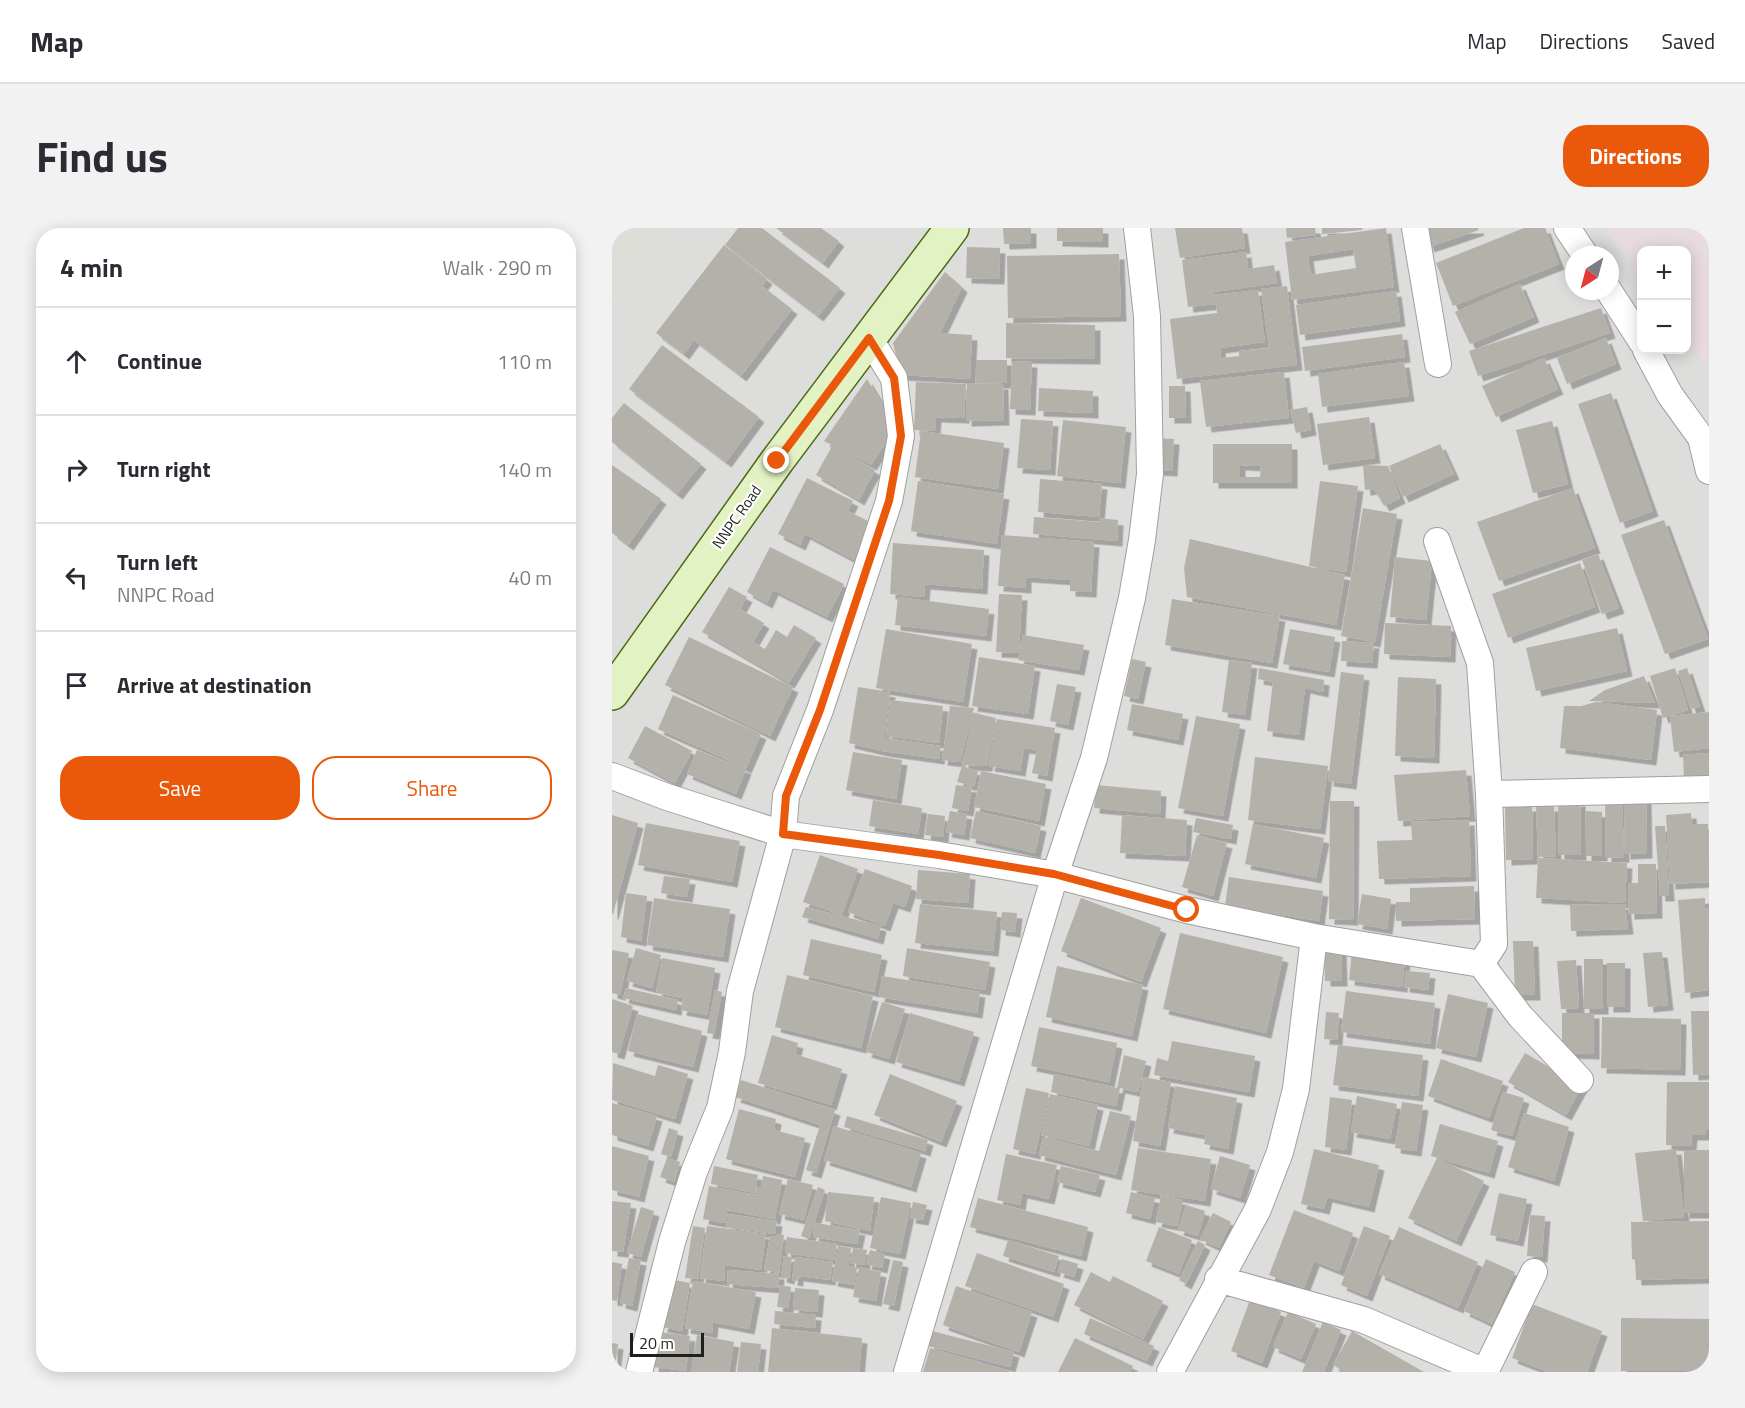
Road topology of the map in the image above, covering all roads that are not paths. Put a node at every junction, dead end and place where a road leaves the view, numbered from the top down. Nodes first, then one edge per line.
1 (952, 228) edge
2 (1137, 228) edge
3 (1415, 228) edge
4 (1567, 228) edge
5 (1579, 246) edge
6 (1615, 300) edge
7 (1637, 336) edge
8 (869, 338) junction
9 (1648, 354) edge
10 (1438, 364) dead end
11 (1709, 471) edge
12 (1437, 541) dead end
13 (612, 693) edge
14 (612, 776) edge
15 (1709, 789) edge
16 (1489, 794) junction
17 (783, 834) junction
18 (1054, 874) junction
19 (1314, 937) junction
20 (1481, 964) junction
21 (1580, 1080) dead end
22 (1534, 1272) dead end
23 (1218, 1280) junction
24 (639, 1372) edge
25 (907, 1372) edge
26 (1170, 1372) edge
27 (1485, 1372) edge

1 - 8 street, NNPC Road
2 - 18 street
3 - 10 street
4 - 5 street
6 - 7 street
8 - 13 street, NNPC Road
8 - 17 street
9 - 11 street
12 - 16 street
14 - 17 street
15 - 16 street
16 - 20 street
17 - 18 street
17 - 24 street
18 - 19 street
18 - 25 street
19 - 20 street
19 - 23 street
20 - 21 street
22 - 27 street
23 - 26 street
23 - 27 street

